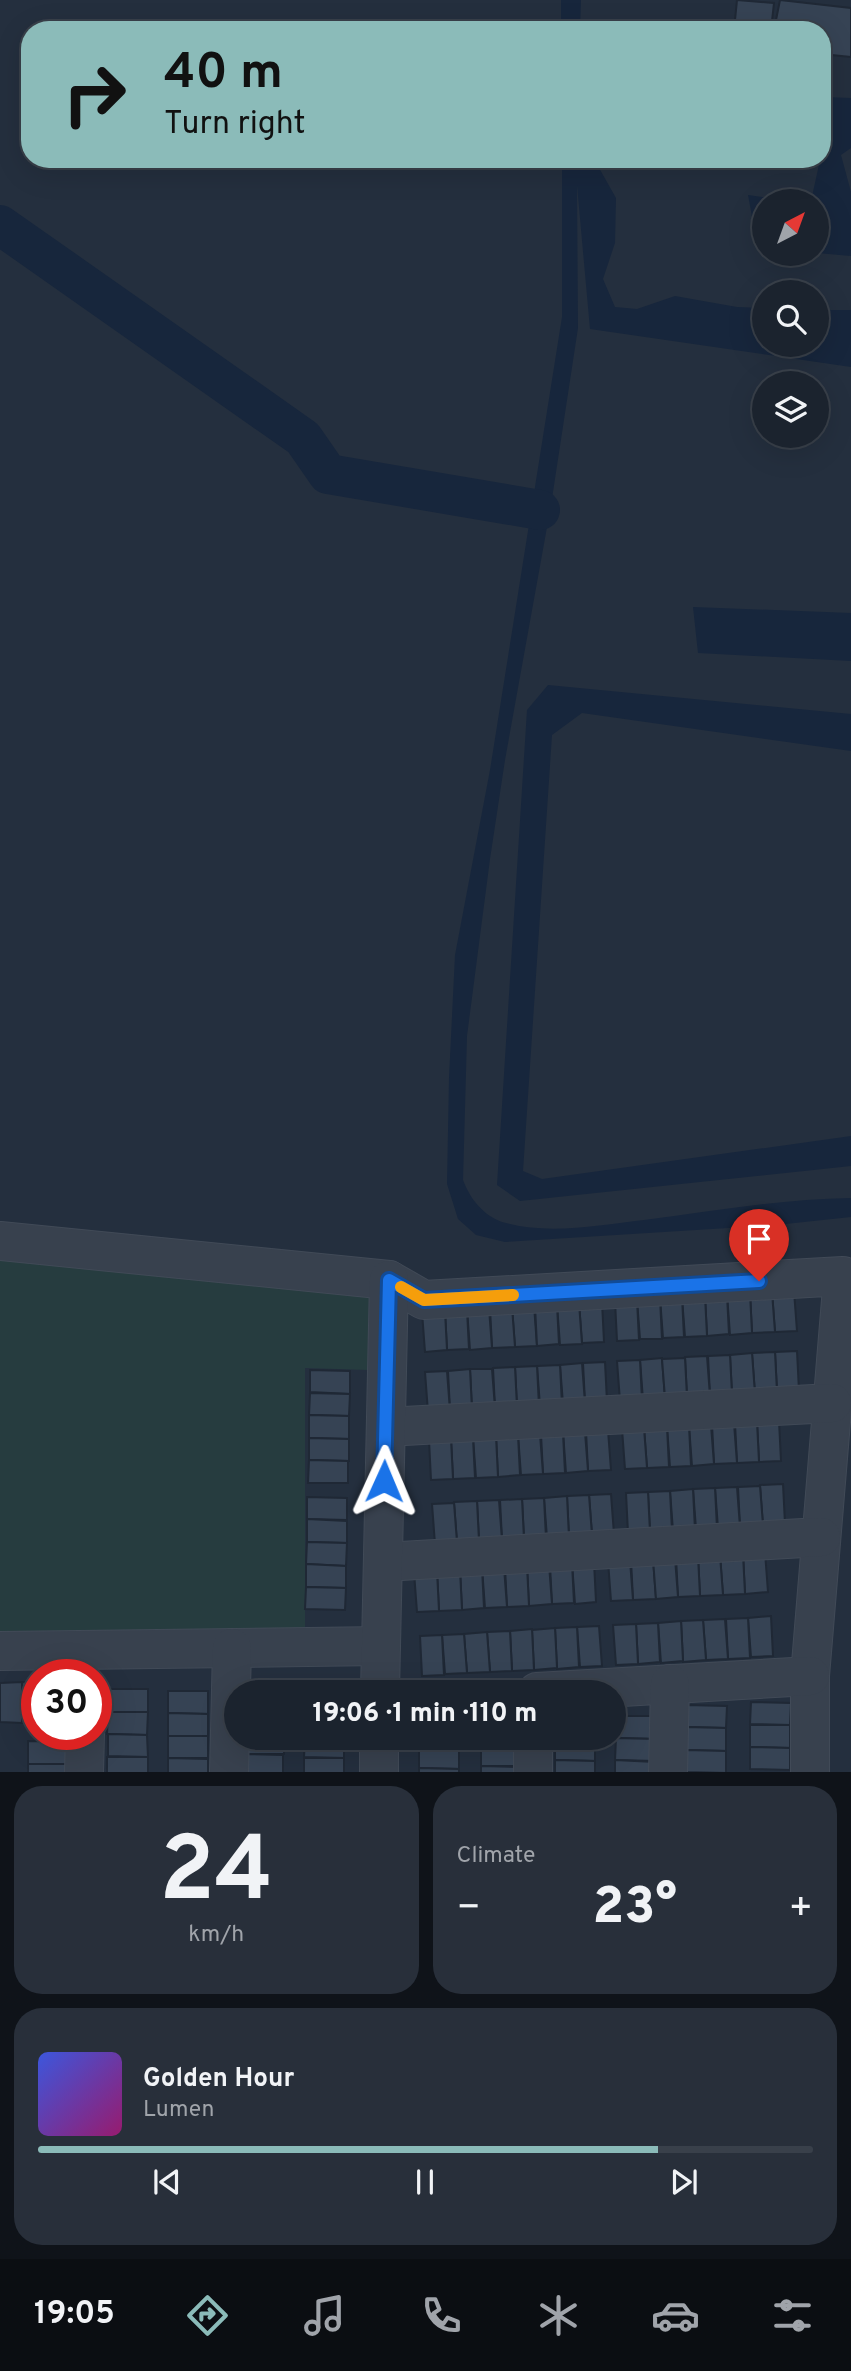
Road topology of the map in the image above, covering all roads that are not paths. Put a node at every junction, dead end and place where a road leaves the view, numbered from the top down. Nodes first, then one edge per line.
1 (0, 1241) edge
2 (389, 1280) junction
3 (832, 1403) junction
4 (386, 1427) junction
5 (821, 1537) junction
6 (383, 1562) junction
7 (381, 1646) junction
8 (232, 1648) junction
9 (0, 1651) edge
10 (63, 1659) edge
11 (112, 1660) edge
12 (810, 1676) junction
13 (380, 1680) edge
14 (670, 1684) junction
15 (626, 1687) edge
16 (85, 1750) edge
17 (379, 1750) edge
18 (533, 1750) edge
19 (84, 1772) edge
20 (229, 1772) edge
21 (379, 1772) edge
22 (533, 1772) edge
23 (668, 1772) edge
24 (810, 1772) edge

1 - 2 street
2 - 3 street
2 - 4 street
3 - 4 street
3 - 5 street
4 - 6 street
5 - 6 street
5 - 12 street
6 - 7 street
7 - 8 street
7 - 13 street
8 - 11 street
8 - 20 street
9 - 10 street
12 - 14 street
12 - 24 street
14 - 15 street
14 - 23 street
16 - 19 street
17 - 21 street
18 - 22 street

